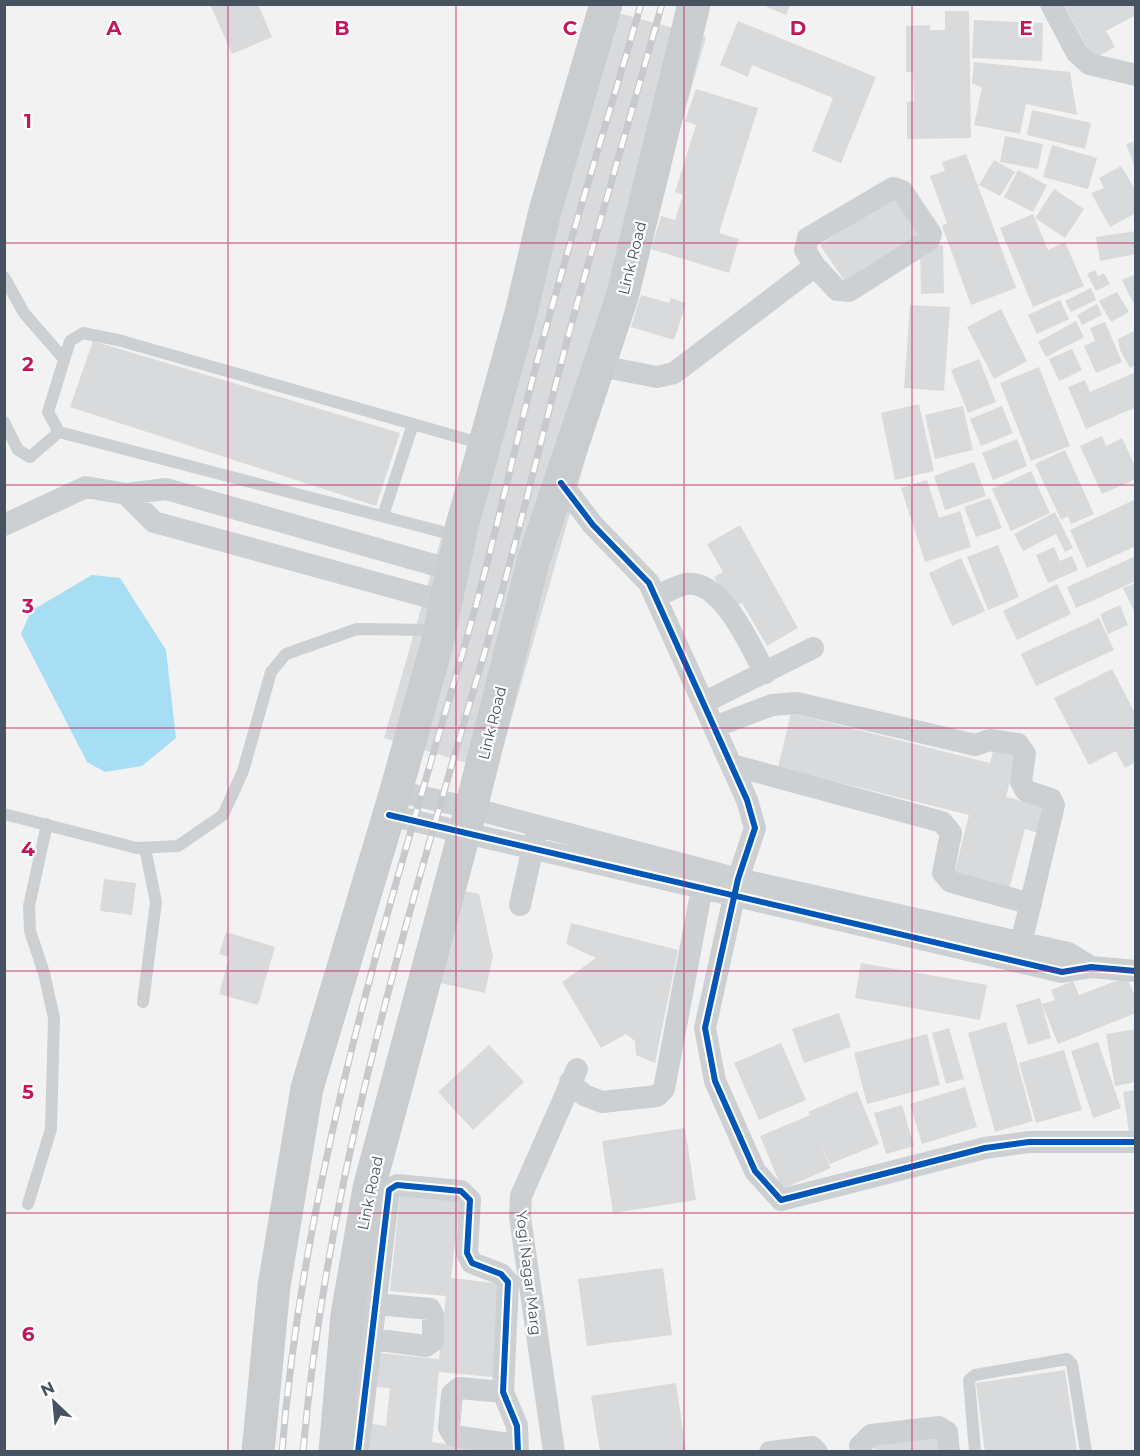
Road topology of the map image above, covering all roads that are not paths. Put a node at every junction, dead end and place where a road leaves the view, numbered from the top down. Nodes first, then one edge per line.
1 (606, 4) edge
2 (694, 4) edge
3 (1050, 4) edge
4 (1136, 75) edge
5 (815, 266) junction
6 (4, 276) edge
7 (64, 360) junction
8 (600, 366) junction
9 (4, 422) edge
10 (413, 424) junction
11 (59, 432) junction
12 (484, 444) junction
13 (561, 483) junction
14 (126, 494) junction
15 (383, 516) junction
16 (4, 525) edge
17 (460, 537) junction
18 (452, 570) junction
19 (655, 597) junction
20 (443, 616) junction
21 (813, 648) dead end
22 (765, 672) junction
23 (703, 703) junction
24 (714, 727) junction
25 (732, 765) junction
26 (393, 803) junction
27 (4, 814) edge
28 (468, 820) junction
29 (47, 824) junction
30 (538, 825) junction
31 (145, 848) junction
32 (533, 848) junction
33 (736, 887) junction
34 (702, 888) junction
35 (1031, 903) junction
36 (520, 905) dead end
37 (1019, 952) junction
38 (1136, 971) edge
39 (143, 1002) dead end
40 (1136, 1142) edge
41 (28, 1204) dead end
42 (376, 1304) junction
43 (371, 1339) junction
44 (503, 1392) junction
45 (550, 1428) junction
46 (518, 1441) edge
47 (258, 1452) edge
48 (335, 1452) edge
49 (358, 1452) edge
50 (554, 1452) edge
51 (770, 1452) edge
52 (817, 1452) edge
53 (861, 1452) edge
54 (949, 1452) edge
55 (975, 1452) edge
56 (1086, 1452) edge

1 - 12 main road
2 - 8 main road, Link Road
3 - 4 street
5 - 5 street
5 - 8 street
6 - 7 lane
7 - 10 lane
7 - 11 lane
8 - 13 main road, Link Road
9 - 11 lane
10 - 12 lane
10 - 15 lane
11 - 15 lane
12 - 17 main road
13 - 19 street
13 - 28 main road, Link Road
14 - 16 street
14 - 18 street
14 - 20 street
15 - 17 lane
17 - 18 main road
18 - 20 main road
19 - 22 street
19 - 23 street
20 - 26 main road
20 - 31 lane
21 - 22 street
22 - 23 street
23 - 24 street
24 - 25 street
24 - 35 street
25 - 33 street
25 - 35 street
26 - 28 street
26 - 47 main road
27 - 29 lane
28 - 30 street
28 - 32 street
28 - 48 main road, Link Road
29 - 31 lane
29 - 41 lane
30 - 32 street
30 - 33 street
31 - 39 lane
32 - 34 street
32 - 36 street
33 - 34 street
33 - 37 street
33 - 40 street
34 - 45 street, Yogi Nagar Marg
35 - 37 street
37 - 38 street
42 - 43 street
42 - 43 street
42 - 44 street
43 - 49 street
44 - 46 street
44 - 46 street
45 - 46 street
45 - 50 street, Yogi Nagar Marg
51 - 52 street
53 - 54 street
55 - 56 lane

